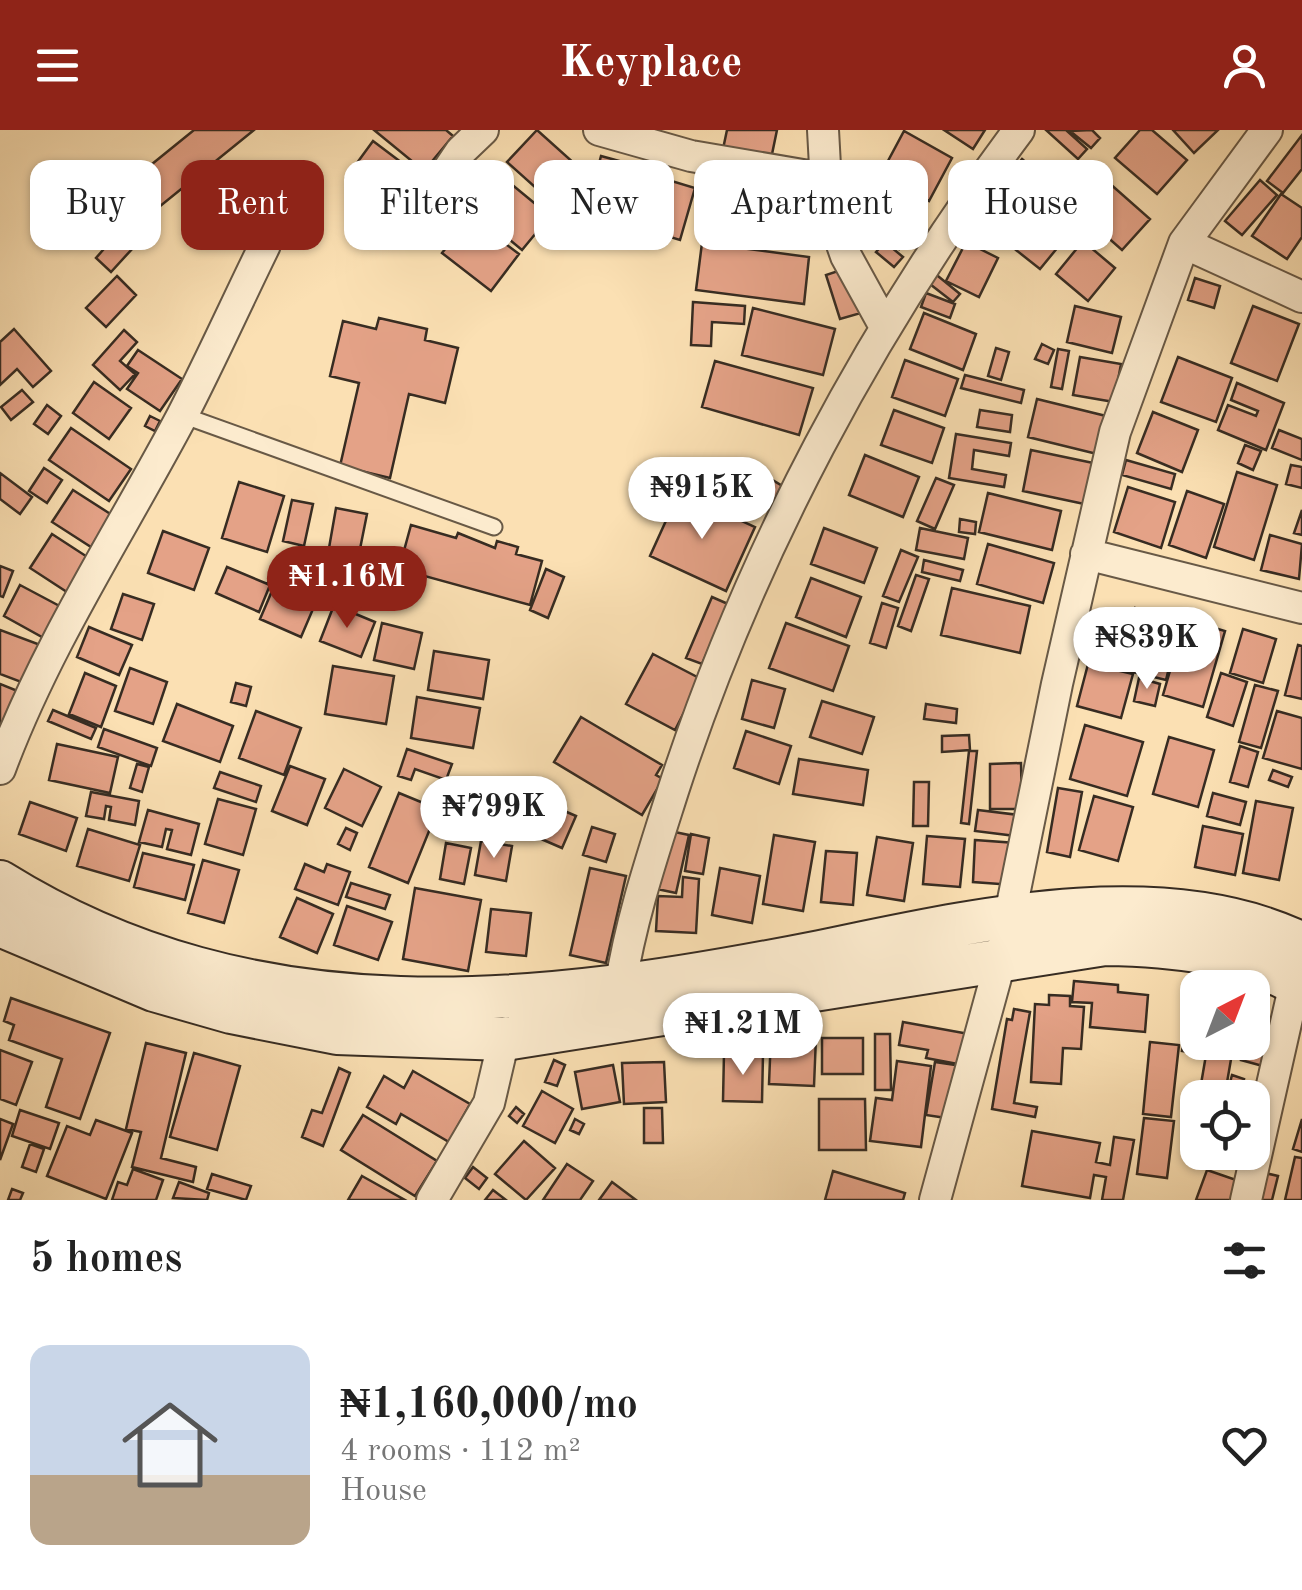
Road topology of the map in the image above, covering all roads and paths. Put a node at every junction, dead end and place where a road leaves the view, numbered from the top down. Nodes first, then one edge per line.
1 (483, 130) edge
2 (599, 130) edge
3 (823, 130) edge
4 (1019, 130) edge
5 (1267, 130) edge
6 (456, 160) edge
7 (716, 160) edge
8 (825, 160) edge
9 (1184, 243) junction
10 (263, 250) edge
11 (844, 250) edge
12 (1302, 297) edge
13 (884, 325) junction
14 (182, 415) junction
15 (494, 527) dead end
16 (1086, 554) junction
17 (1302, 608) edge
18 (0, 769) edge
19 (0, 882) edge
20 (0, 925) edge
21 (1005, 938) junction
22 (1300, 971) edge
23 (620, 988) junction
24 (504, 1039) junction
25 (432, 1200) edge
26 (935, 1200) edge
27 (1246, 1200) edge

1 - 6 street
2 - 7 street
3 - 8 street
4 - 13 street
5 - 9 street
9 - 12 street
9 - 16 street
10 - 14 street
11 - 13 street
13 - 23 street
14 - 15 lane
14 - 18 street
16 - 17 street
16 - 21 street
19 - 23 main road
20 - 24 main road
21 - 22 main road
21 - 23 main road
21 - 24 main road
21 - 26 street
22 - 27 street
24 - 25 street

